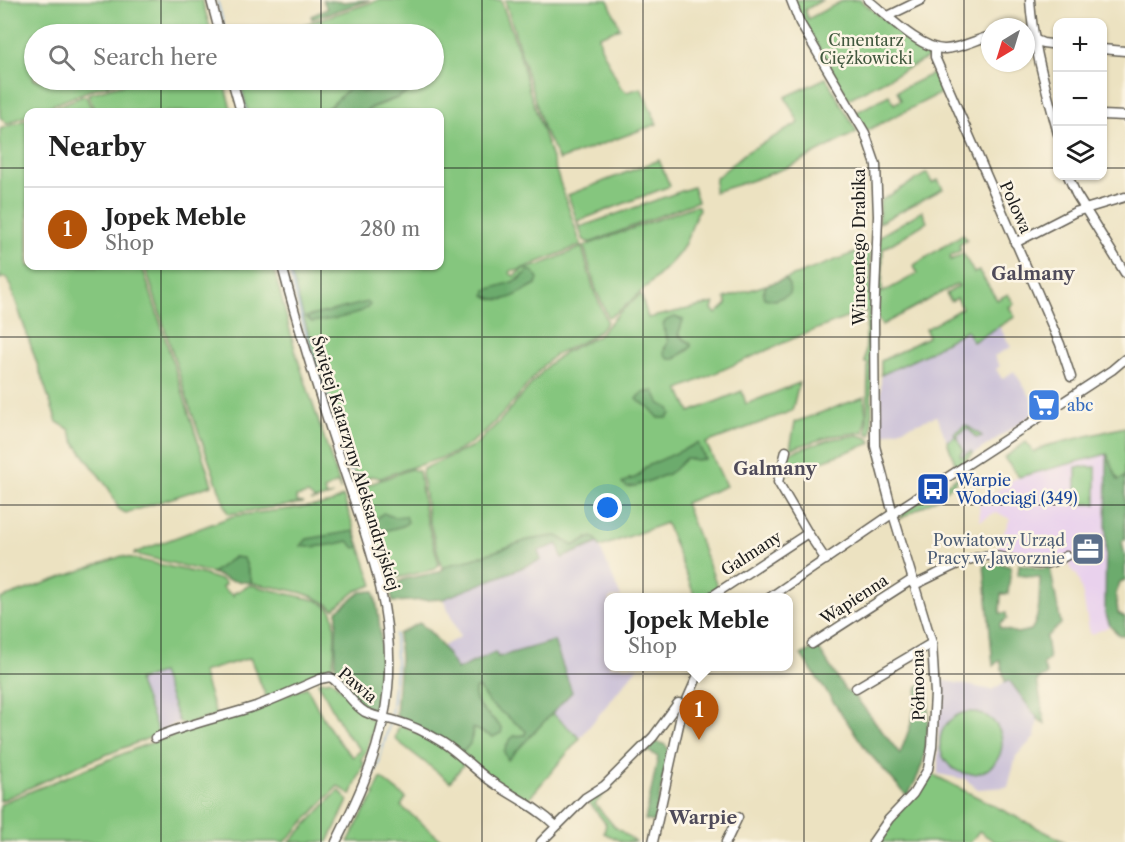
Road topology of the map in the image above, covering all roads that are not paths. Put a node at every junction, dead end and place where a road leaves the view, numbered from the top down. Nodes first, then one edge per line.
1 (211, 0) edge
2 (790, 0) edge
3 (868, 0) edge
4 (921, 0) edge
5 (1030, 0) edge
6 (888, 16) junction
7 (1030, 18) edge
8 (217, 24) edge
9 (981, 39) edge
10 (1035, 40) edge
11 (1053, 44) edge
12 (933, 48) junction
13 (1107, 49) edge
14 (1125, 51) edge
15 (1035, 53) edge
16 (235, 90) edge
17 (1053, 106) edge
18 (240, 108) edge
19 (1107, 115) edge
20 (1125, 116) edge
21 (1070, 180) edge
22 (1125, 197) edge
23 (1085, 208) junction
24 (1015, 243) junction
25 (283, 270) edge
26 (1125, 273) edge
27 (1125, 359) edge
28 (1112, 370) junction
29 (1125, 371) edge
30 (1071, 377) dead end
31 (786, 451) dead end
32 (893, 514) junction
33 (808, 533) junction
34 (1066, 556) dead end
35 (826, 560) junction
36 (914, 582) junction
37 (716, 593) edge
38 (775, 593) edge
39 (932, 643) junction
40 (812, 644) dead end
41 (700, 671) edge
42 (856, 688) dead end
43 (684, 704) junction
44 (384, 718) junction
45 (154, 738) dead end
46 (738, 817) dead end
47 (556, 826) junction
48 (336, 842) edge
49 (541, 842) edge
50 (653, 842) edge
51 (726, 842) edge
52 (873, 842) edge

1 - 8 street
2 - 32 street, Wincentego Drabika
3 - 6 street
4 - 6 street
5 - 7 street
6 - 12 street
9 - 12 street
10 - 11 street
12 - 24 street, Polowa
13 - 14 street
15 - 17 street
16 - 18 street
19 - 20 street
21 - 23 street
22 - 23 street
23 - 24 street
23 - 26 street
24 - 30 street, Polowa
25 - 44 street, Świętej Katarzyny Aleksandryjskiej
27 - 28 street
28 - 29 street
28 - 32 street
31 - 33 street, Galmany
32 - 35 street
32 - 36 street, Północna
33 - 35 street, Galmany
33 - 37 street, Galmany
34 - 36 street, Wapienna
35 - 38 street
36 - 39 street, Północna
36 - 40 street, Wapienna
39 - 42 street
39 - 52 street, Północna
41 - 43 street
43 - 47 street
43 - 50 street
44 - 45 street, Pawia
44 - 47 street, Pawia
44 - 48 street, Świętej Katarzyny Aleksandryjskiej
46 - 51 street
47 - 49 street

